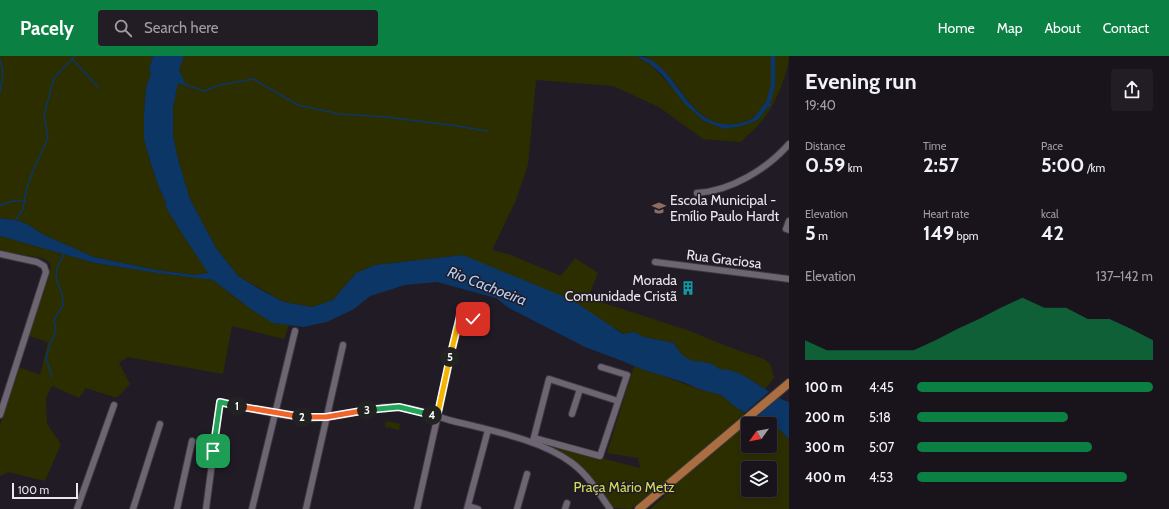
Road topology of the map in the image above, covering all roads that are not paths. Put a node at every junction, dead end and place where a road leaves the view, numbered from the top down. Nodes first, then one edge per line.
1 (789, 144) edge
2 (697, 192) dead end
3 (789, 221) edge
4 (788, 229) edge
5 (0, 254) edge
6 (655, 262) dead end
7 (789, 279) edge
8 (473, 319) dead end
9 (295, 331) dead end
10 (342, 345) dead end
11 (601, 367) dead end
12 (789, 383) edge
13 (580, 389) junction
14 (618, 401) junction
15 (114, 405) dead end
16 (275, 413) junction
17 (572, 414) dead end
18 (0, 415) edge
19 (326, 417) junction
20 (437, 417) junction
21 (160, 424) dead end
22 (488, 430) junction
23 (533, 440) junction
24 (192, 441) dead end
25 (527, 474) dead end
26 (468, 508) edge
27 (76, 509) edge
28 (133, 509) edge
29 (177, 509) edge
30 (206, 509) edge
31 (252, 509) edge
32 (306, 509) edge
33 (417, 509) edge
34 (478, 509) edge
35 (517, 509) edge
36 (610, 509) edge
37 (639, 509) edge

1 - 2 street
3 - 4 street
5 - 18 street
6 - 7 street, Rua Graciosa
8 - 20 street
9 - 16 street
10 - 19 street
11 - 14 street
12 - 37 main road
13 - 14 street
13 - 17 street
13 - 23 street
14 - 23 street
15 - 27 street
16 - 19 street
16 - 30 street
16 - 31 street
19 - 20 street
19 - 32 street
20 - 22 street
20 - 33 street
21 - 28 street
22 - 23 street
22 - 26 street
23 - 36 street
24 - 29 street
25 - 35 street
26 - 34 street

